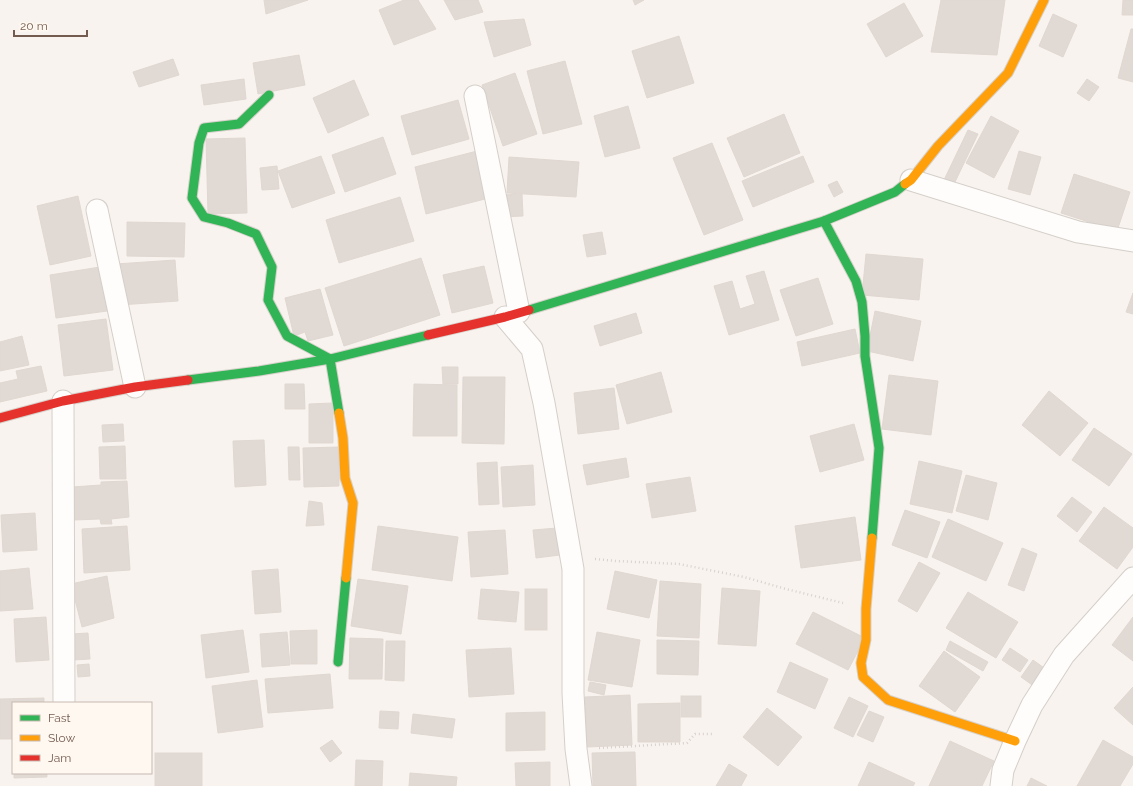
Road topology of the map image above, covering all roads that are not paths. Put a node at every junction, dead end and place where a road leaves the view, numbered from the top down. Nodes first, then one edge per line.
1 (1044, 0) edge
2 (269, 96) dead end
3 (475, 96) dead end
4 (911, 180) junction
5 (97, 210) dead end
6 (824, 221) junction
7 (1133, 241) edge
8 (512, 314) junction
9 (330, 359) junction
10 (135, 387) junction
11 (63, 401) junction
12 (0, 418) edge
13 (1133, 578) edge
14 (338, 662) dead end
15 (64, 702) edge
16 (1015, 741) junction
17 (581, 786) edge
18 (1001, 786) edge

1 - 4 street
2 - 9 street
3 - 8 street
4 - 6 street
4 - 7 street
5 - 10 street
6 - 8 street
6 - 16 street
8 - 9 street
8 - 17 street
9 - 10 street
9 - 14 street
10 - 11 street
11 - 12 street
11 - 15 street
13 - 16 street
16 - 18 street

